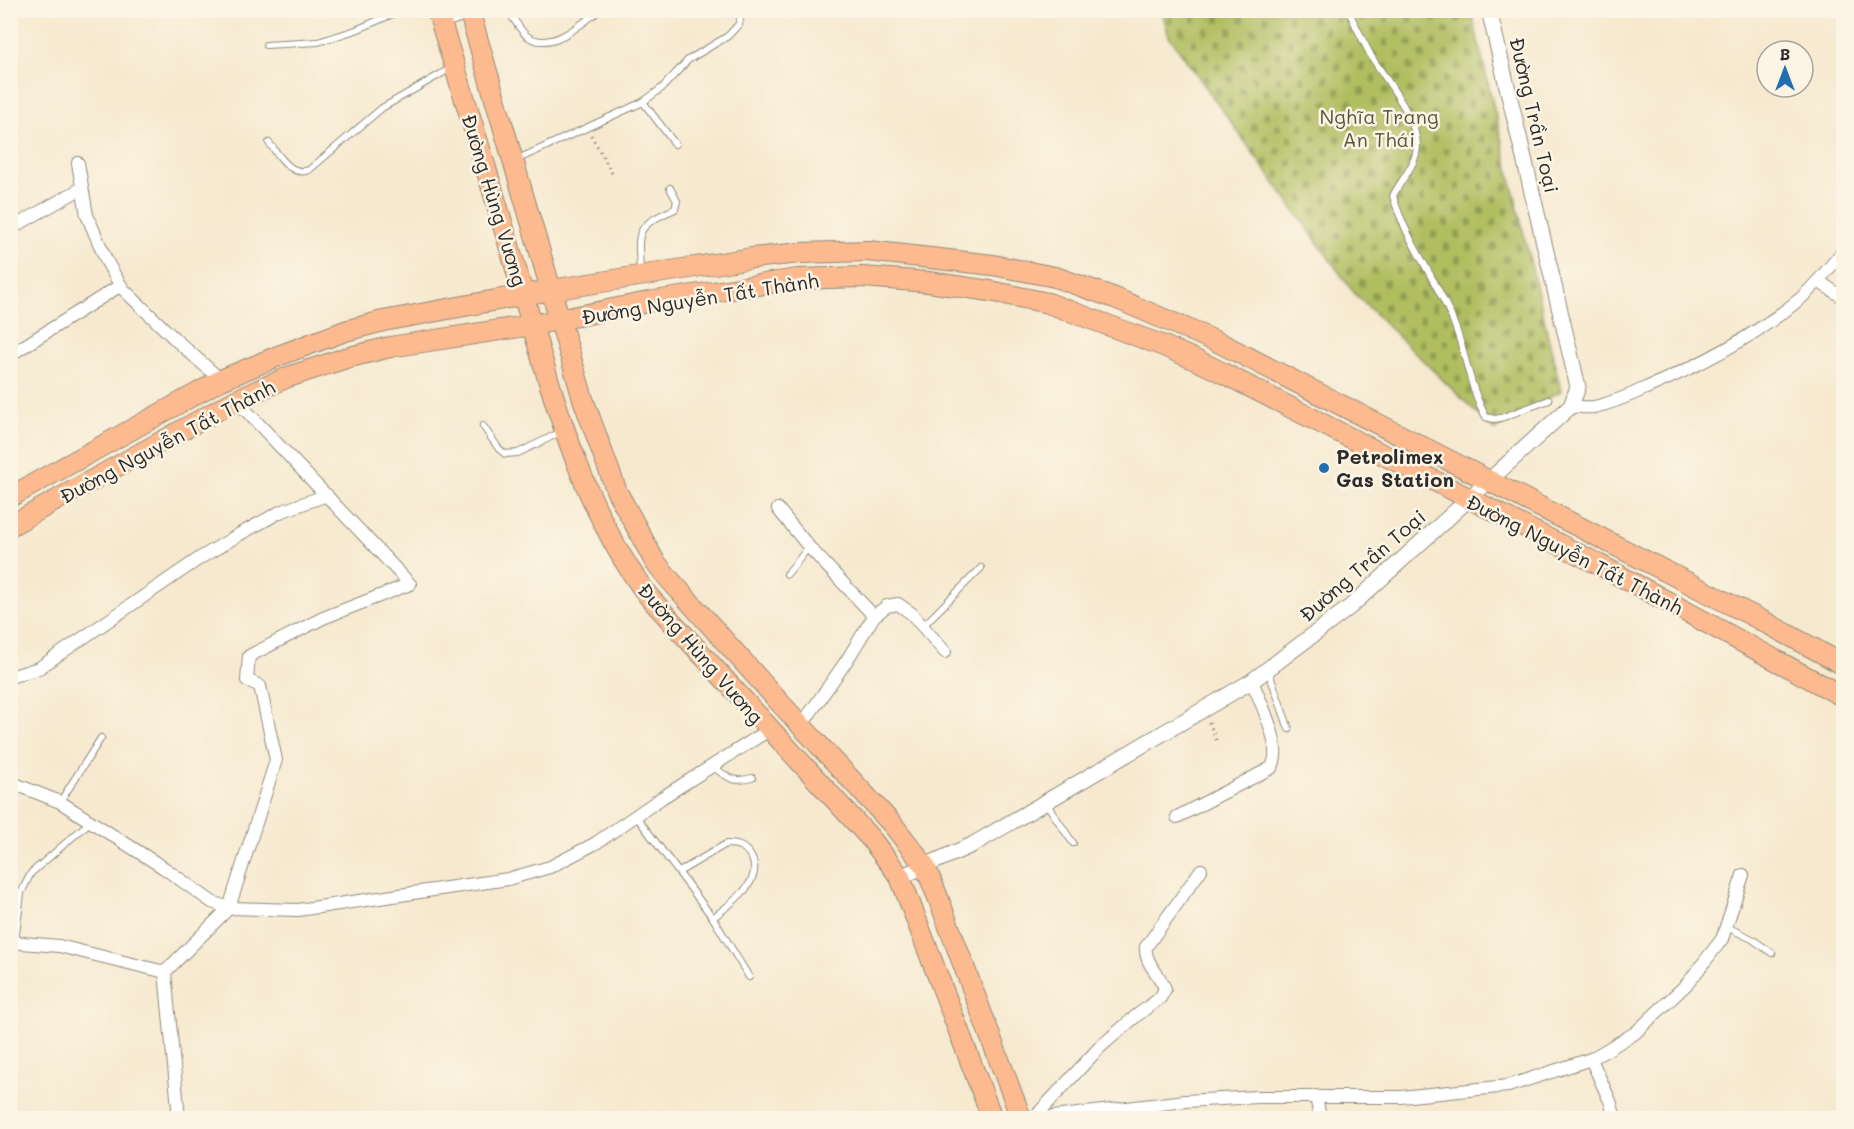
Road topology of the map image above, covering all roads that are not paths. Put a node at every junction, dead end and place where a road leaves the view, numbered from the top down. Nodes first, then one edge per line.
1 (402, 10) edge
2 (505, 10) edge
3 (600, 10) edge
4 (742, 10) edge
5 (1348, 10) edge
6 (1489, 10) edge
7 (475, 12) edge
8 (440, 18) edge
9 (266, 45) dead end
10 (455, 66) junction
11 (643, 102) junction
12 (269, 143) dead end
13 (675, 144) dead end
14 (513, 161) junction
15 (78, 163) dead end
16 (82, 188) junction
17 (670, 188) dead end
18 (10, 229) edge
19 (1844, 250) edge
20 (640, 275) junction
21 (1818, 281) junction
22 (121, 285) junction
23 (551, 290) junction
24 (524, 295) junction
25 (1844, 298) edge
26 (560, 320) junction
27 (532, 325) junction
28 (10, 355) edge
29 (221, 380) junction
30 (243, 396) junction
31 (1549, 400) dead end
32 (1571, 406) junction
33 (1350, 410) junction
34 (483, 426) dead end
35 (566, 429) junction
36 (1338, 432) junction
37 (81, 458) junction
38 (93, 480) junction
39 (1488, 480) junction
40 (327, 495) junction
41 (10, 497) edge
42 (1468, 498) junction
43 (778, 509) dead end
44 (10, 526) edge
45 (808, 547) junction
46 (981, 568) dead end
47 (787, 574) dead end
48 (874, 616) junction
49 (923, 627) junction
50 (945, 652) dead end
51 (1844, 665) edge
52 (1268, 669) junction
53 (10, 677) edge
54 (1252, 681) junction
55 (1844, 697) edge
56 (801, 726) junction
57 (1289, 729) dead end
58 (770, 730) junction
59 (101, 738) dead end
60 (713, 767) junction
61 (752, 778) dead end
62 (10, 782) edge
63 (60, 802) junction
64 (1046, 803) junction
65 (636, 816) junction
66 (1177, 817) dead end
67 (91, 822) junction
68 (1073, 843) dead end
69 (925, 866) junction
70 (1201, 870) dead end
71 (679, 872) junction
72 (1743, 875) dead end
73 (900, 877) junction
74 (229, 908) junction
75 (713, 918) junction
76 (1727, 927) junction
77 (13, 942) edge
78 (1772, 954) dead end
79 (165, 972) junction
80 (749, 976) dead end
81 (1591, 1059) junction
82 (1316, 1096) junction
83 (179, 1119) edge
84 (992, 1119) edge
85 (1020, 1119) edge
86 (1034, 1119) edge
87 (1045, 1119) edge
88 (1320, 1119) edge
89 (1615, 1119) edge

1 - 9 lane
2 - 3 lane
4 - 11 lane
5 - 31 lane
6 - 32 street, Đường Trần Toại
7 - 8 lane
7 - 14 main road, Đường Hùng Vương
8 - 10 main road, Đường Hùng Vương
10 - 12 lane
10 - 24 main road, Đường Hùng Vương
11 - 13 lane
11 - 14 lane
14 - 23 main road, Đường Hùng Vương
15 - 16 street
16 - 18 street
16 - 22 street
17 - 20 lane
19 - 21 street
20 - 23 main road, Đường Nguyễn Tất Thành
20 - 33 main road, Đường Nguyễn Tất Thành
21 - 25 street
21 - 32 street
22 - 28 street
22 - 29 street
23 - 24 main road, Đường Nguyễn Tất Thành
23 - 26 main road, Đường Hùng Vương
24 - 27 main road, Đường Hùng Vương
24 - 29 main road, Đường Nguyễn Tất Thành
26 - 27 main road, Đường Nguyễn Tất Thành
26 - 36 main road, Đường Nguyễn Tất Thành
26 - 56 main road, Đường Hùng Vương
27 - 30 main road, Đường Nguyễn Tất Thành
27 - 35 main road, Đường Hùng Vương
29 - 37 main road, Đường Nguyễn Tất Thành
30 - 38 main road, Đường Nguyễn Tất Thành
30 - 40 street
32 - 39 street, Đường Trần Toại
33 - 36 main road
33 - 39 main road, Đường Nguyễn Tất Thành
34 - 35 lane
35 - 58 main road, Đường Hùng Vương
36 - 42 main road, Đường Nguyễn Tất Thành
37 - 38 main road
37 - 41 main road, Đường Nguyễn Tất Thành
38 - 44 main road, Đường Nguyễn Tất Thành
39 - 42 street, Đường Trần Toại
39 - 51 main road, Đường Nguyễn Tất Thành
40 - 53 street
40 - 74 street
42 - 52 street, Đường Trần Toại
42 - 55 main road, Đường Nguyễn Tất Thành
43 - 45 street
45 - 47 lane
45 - 48 street
46 - 49 lane
48 - 49 street
48 - 56 street
49 - 50 street
52 - 54 street, Đường Trần Toại
52 - 57 lane
54 - 64 street, Đường Trần Toại
54 - 66 street
56 - 69 main road, Đường Hùng Vương
58 - 60 street
58 - 73 main road, Đường Hùng Vương
59 - 63 lane
60 - 61 lane
60 - 65 street
62 - 63 street
63 - 67 street
64 - 68 lane
64 - 69 street, Đường Trần Toại
65 - 71 lane
65 - 74 street
67 - 74 street
67 - 77 lane
69 - 73 street, Đường Trần Toại
69 - 85 main road, Đường Hùng Vương
70 - 86 street
71 - 75 lane
71 - 75 lane
72 - 76 street
73 - 84 main road, Đường Hùng Vương
74 - 79 street
75 - 80 lane
76 - 78 lane
76 - 81 street
77 - 79 street
79 - 83 street
81 - 82 street
81 - 89 street
82 - 87 street
82 - 88 street

